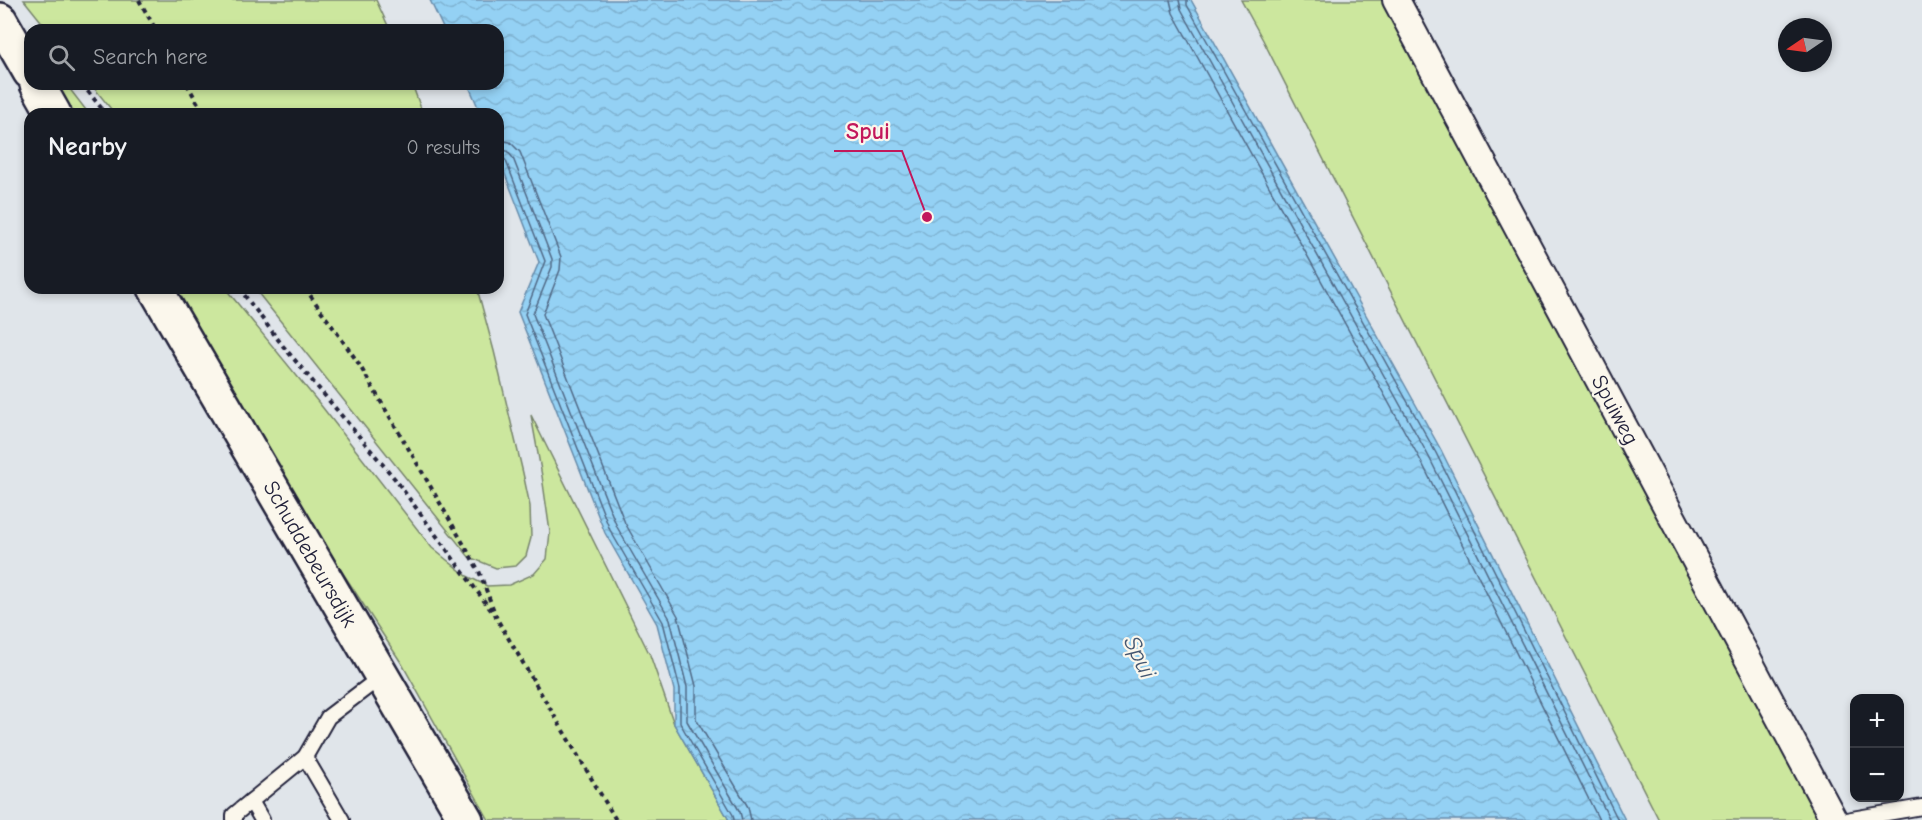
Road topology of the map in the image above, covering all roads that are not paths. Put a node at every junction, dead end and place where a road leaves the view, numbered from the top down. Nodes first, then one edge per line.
1 (1396, 0) edge
2 (0, 20) edge
3 (24, 62) edge
4 (40, 90) edge
5 (51, 108) edge
6 (158, 294) edge
7 (381, 676) junction
8 (305, 757) junction
9 (251, 801) junction
10 (1922, 807) edge
11 (234, 820) edge
12 (262, 820) edge
13 (342, 820) edge
14 (466, 820) edge
15 (1834, 820) edge
16 (1846, 820) edge

1 - 15 street, Spuiweg
2 - 3 street
4 - 5 street
6 - 7 street, Schuddebeursdijk
7 - 8 lane
7 - 14 street, Schuddebeursdijk
8 - 9 lane
8 - 13 lane
9 - 11 lane
9 - 12 lane
10 - 16 lane

